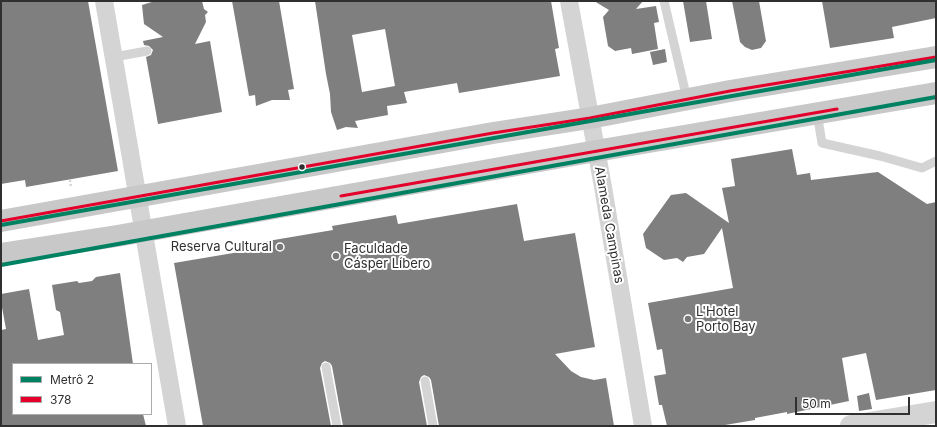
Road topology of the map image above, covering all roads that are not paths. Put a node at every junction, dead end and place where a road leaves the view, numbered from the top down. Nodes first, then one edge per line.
1 (104, 1) edge
2 (569, 1) edge
3 (664, 1) edge
4 (147, 51) dead end
5 (114, 57) junction
6 (936, 57) edge
7 (936, 93) edge
8 (687, 99) junction
9 (817, 113) junction
10 (590, 118) junction
11 (596, 151) junction
12 (936, 161) edge
13 (138, 197) junction
14 (1, 221) edge
15 (144, 231) junction
16 (1, 254) edge
17 (326, 367) dead end
18 (426, 381) dead end
19 (936, 412) edge
20 (177, 426) edge
21 (337, 426) edge
22 (433, 426) edge
23 (643, 426) edge
24 (851, 426) edge

1 - 5 street
2 - 10 street, Alameda Campinas
3 - 8 lane
4 - 5 lane
5 - 13 street
6 - 8 main road
7 - 9 main road
8 - 10 main road
9 - 11 main road
9 - 12 lane
10 - 11 street, Alameda Campinas
10 - 13 main road
11 - 15 main road
11 - 23 street, Alameda Campinas
13 - 14 main road
13 - 15 street
15 - 16 main road
15 - 20 street
17 - 21 lane
18 - 22 lane
19 - 24 street

